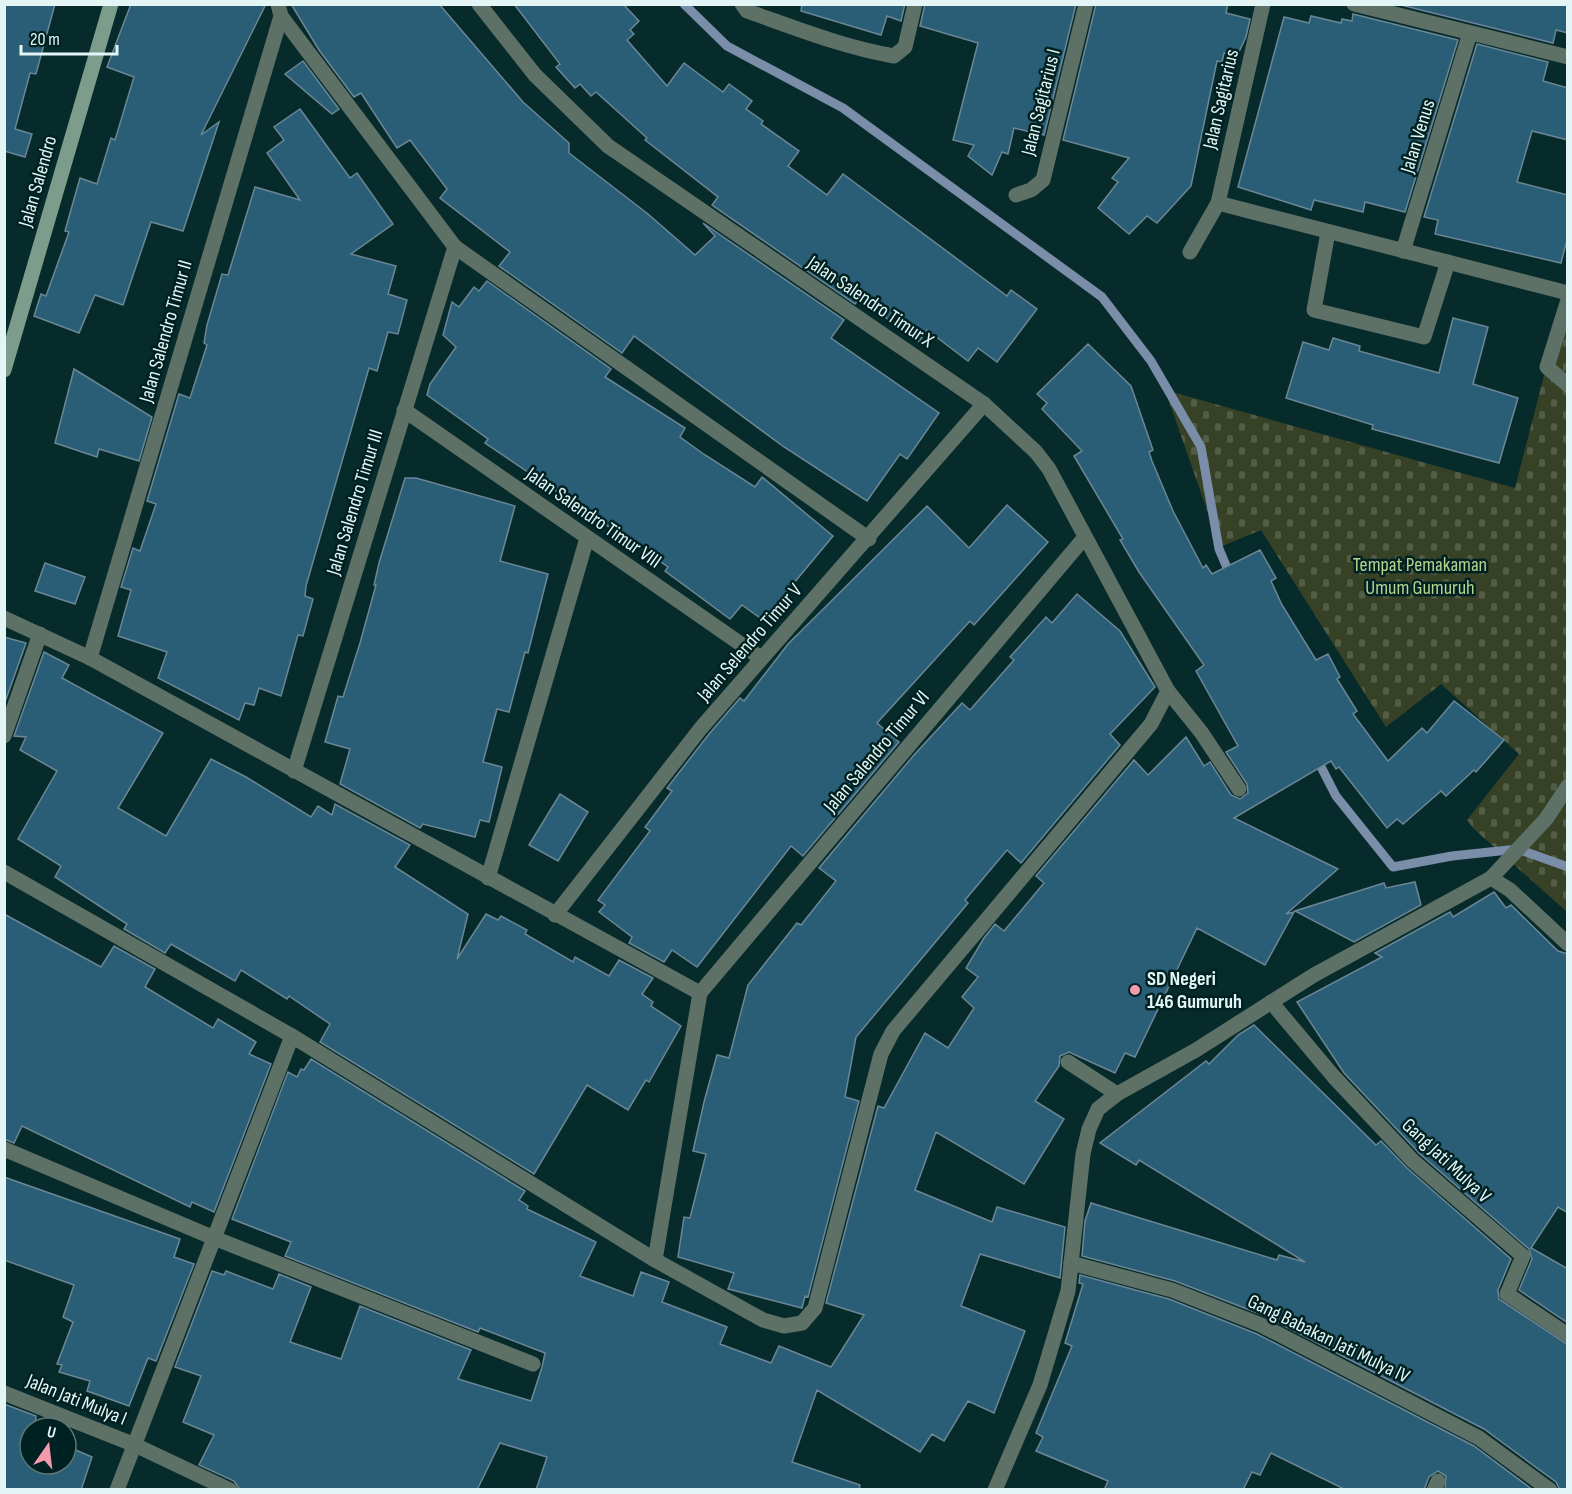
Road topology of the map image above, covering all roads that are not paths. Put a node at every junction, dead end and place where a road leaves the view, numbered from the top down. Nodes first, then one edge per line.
1 (111, 4) edge
2 (479, 4) edge
3 (742, 4) edge
4 (915, 4) edge
5 (1086, 4) edge
6 (1263, 4) edge
7 (1354, 4) edge
8 (279, 10) edge
9 (1470, 33) junction
10 (1568, 57) edge
11 (1016, 195) dead end
12 (1218, 203) junction
13 (1328, 232) junction
14 (454, 247) junction
15 (1403, 251) junction
16 (1190, 252) dead end
17 (1448, 262) junction
18 (1568, 293) edge
19 (1568, 300) edge
20 (5, 365) edge
21 (1568, 385) edge
22 (984, 404) junction
23 (404, 410) junction
24 (1085, 537) junction
25 (587, 538) junction
26 (869, 539) junction
27 (4, 618) edge
28 (40, 634) junction
29 (90, 658) junction
30 (761, 658) junction
31 (1168, 691) junction
32 (4, 736) edge
33 (294, 771) junction
34 (1568, 786) edge
35 (1239, 789) dead end
36 (4, 872) edge
37 (488, 878) junction
38 (1491, 879) junction
39 (555, 915) junction
40 (1568, 945) edge
41 (700, 993) junction
42 (1271, 1002) junction
43 (292, 1036) junction
44 (1068, 1062) dead end
45 (1117, 1094) junction
46 (4, 1149) edge
47 (214, 1238) junction
48 (655, 1260) junction
49 (1071, 1263) junction
50 (1568, 1335) edge
51 (533, 1364) dead end
52 (4, 1393) edge
53 (135, 1445) junction
54 (117, 1490) edge
55 (230, 1490) edge
56 (995, 1490) edge
57 (1550, 1490) edge

1 - 20 street, Jalan Salendro
2 - 22 street, Jalan Salendro Timur X
3 - 4 street
5 - 11 street, Jalan Sagitarius I
6 - 12 street, Jalan Sagitarius
7 - 9 street
8 - 14 street
8 - 29 street, Jalan Salendro Timur II
9 - 10 street
9 - 15 street, Jalan Venus
12 - 13 street
12 - 16 street, Jalan Sagitarius
13 - 15 street
13 - 17 street
14 - 23 street, Jalan Salendro Timur III
14 - 26 street
15 - 17 street
17 - 18 street
19 - 21 street
22 - 24 street, Jalan Salendro Timur X
22 - 26 street, Jalan Selendro Timur V
23 - 25 street, Jalan Salendro Timur VIII
23 - 33 street, Jalan Salendro Timur III
24 - 31 street, Jalan Salendro Timur X
24 - 41 street, Jalan Salendro Timur VI
25 - 30 street, Jalan Salendro Timur VIII
25 - 37 street
26 - 30 street, Jalan Selendro Timur V
27 - 28 street
28 - 29 street
28 - 32 street
29 - 33 street
30 - 39 street, Jalan Selendro Timur V
31 - 35 street, Jalan Salendro Timur X
31 - 48 street
33 - 37 street
34 - 38 street
36 - 43 street
37 - 39 street
38 - 40 street
38 - 42 street
39 - 41 street
41 - 48 street
42 - 45 street
42 - 50 street, Gang Jati Mulya V
43 - 47 street
43 - 48 street
44 - 45 street
45 - 49 street
46 - 47 street
47 - 51 street
47 - 53 street
49 - 56 street
49 - 57 street, Gang Babakan Jati Mulya IV
52 - 53 street, Jalan Jati Mulya I
53 - 54 street
53 - 55 street, Jalan Jati Mulya I

